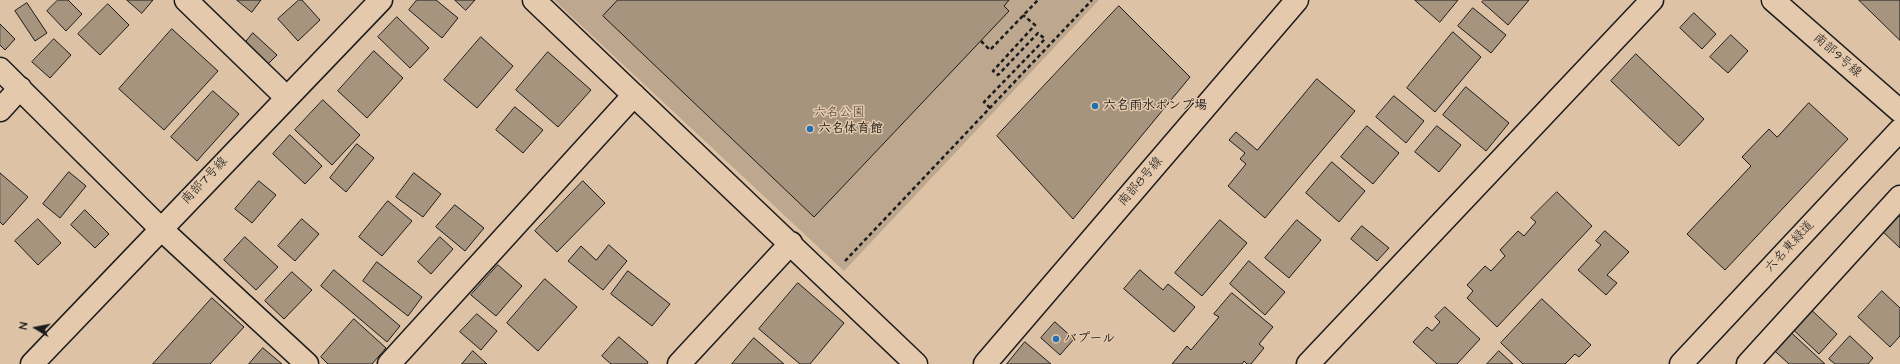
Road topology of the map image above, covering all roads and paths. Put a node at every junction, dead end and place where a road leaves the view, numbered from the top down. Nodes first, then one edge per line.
1 (186, 0) edge
2 (380, 0) edge
3 (534, 0) edge
4 (1038, 0) edge
5 (1092, 0) edge
6 (1297, 0) edge
7 (1652, 0) edge
8 (1773, 0) edge
9 (1023, 15) junction
10 (980, 41) dead end
11 (0, 69) edge
12 (20, 88) junction
13 (634, 95) junction
14 (286, 97) junction
15 (990, 108) junction
16 (0, 110) edge
17 (1900, 112) edge
18 (1900, 130) edge
19 (1900, 197) edge
20 (160, 228) junction
21 (791, 243) junction
22 (828, 279) junction
23 (32, 364) edge
24 (307, 364) edge
25 (388, 364) edge
26 (679, 364) edge
27 (916, 364) edge
28 (985, 364) edge
29 (1308, 364) edge
30 (1681, 364) edge
31 (1748, 364) edge

1 - 14 street
2 - 14 street, 南部7号線
3 - 13 street
4 - 9 path
5 - 15 path
6 - 28 street, 南部8号線
7 - 29 street
8 - 17 street, 南部9号線
9 - 10 path
9 - 15 path
11 - 12 street
12 - 16 street
12 - 20 street
13 - 21 street
13 - 25 street
14 - 20 street, 南部7号線
15 - 22 path
18 - 30 street, 六名東緑道
19 - 31 street
20 - 23 street, 南部7号線
20 - 24 street
21 - 22 street
21 - 26 street
22 - 27 street

